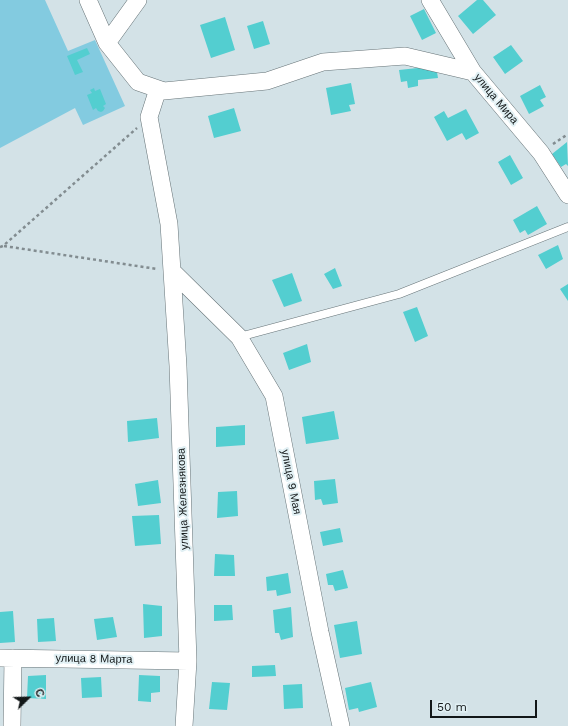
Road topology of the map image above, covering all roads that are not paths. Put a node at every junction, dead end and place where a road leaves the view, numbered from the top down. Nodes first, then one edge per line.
1 (88, 0) edge
2 (138, 0) edge
3 (430, 0) edge
4 (107, 43) junction
5 (473, 72) junction
6 (161, 90) junction
7 (568, 194) edge
8 (568, 227) edge
9 (172, 271) junction
10 (239, 337) junction
11 (7, 658) edge
12 (188, 661) junction
13 (12, 726) edge
14 (184, 726) edge
15 (341, 726) edge

1 - 4 street
2 - 4 street
3 - 5 street, улица Мира
4 - 6 street
5 - 6 street
5 - 7 street, улица Мира
6 - 9 street, улица Железнякова
8 - 10 lane
9 - 10 street, улица 9 Мая
9 - 12 street, улица Железнякова
10 - 15 street, улица 9 Мая
11 - 12 street, улица 8 Марта
11 - 13 street
12 - 14 street, улица Железнякова

